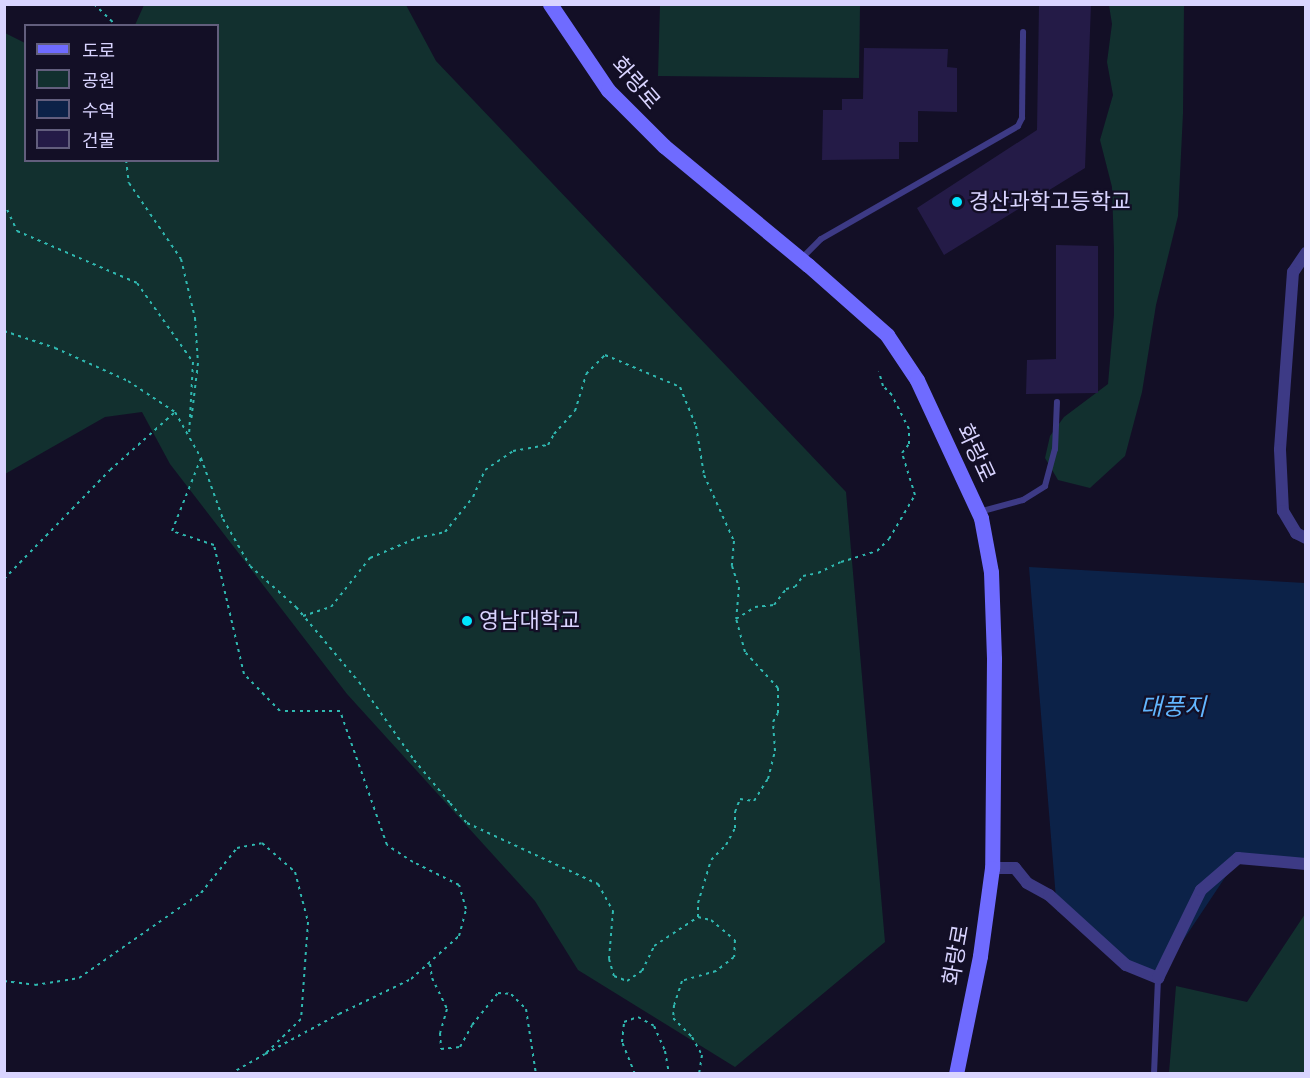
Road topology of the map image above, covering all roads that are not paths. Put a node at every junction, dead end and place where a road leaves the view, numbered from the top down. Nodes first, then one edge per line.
1 (550, 4) edge
2 (1023, 32) dead end
3 (1305, 253) edge
4 (801, 259) junction
5 (1057, 402) dead end
6 (979, 512) junction
7 (1305, 538) edge
8 (1305, 864) edge
9 (992, 868) junction
10 (1158, 978) junction
11 (956, 1074) edge
12 (1154, 1074) edge

1 - 4 street, 화랑로
2 - 4 lane
3 - 7 street
4 - 6 street, 화랑로
5 - 6 lane
6 - 9 street, 화랑로
8 - 10 street
9 - 10 street
9 - 11 street, 화랑로
10 - 12 lane

